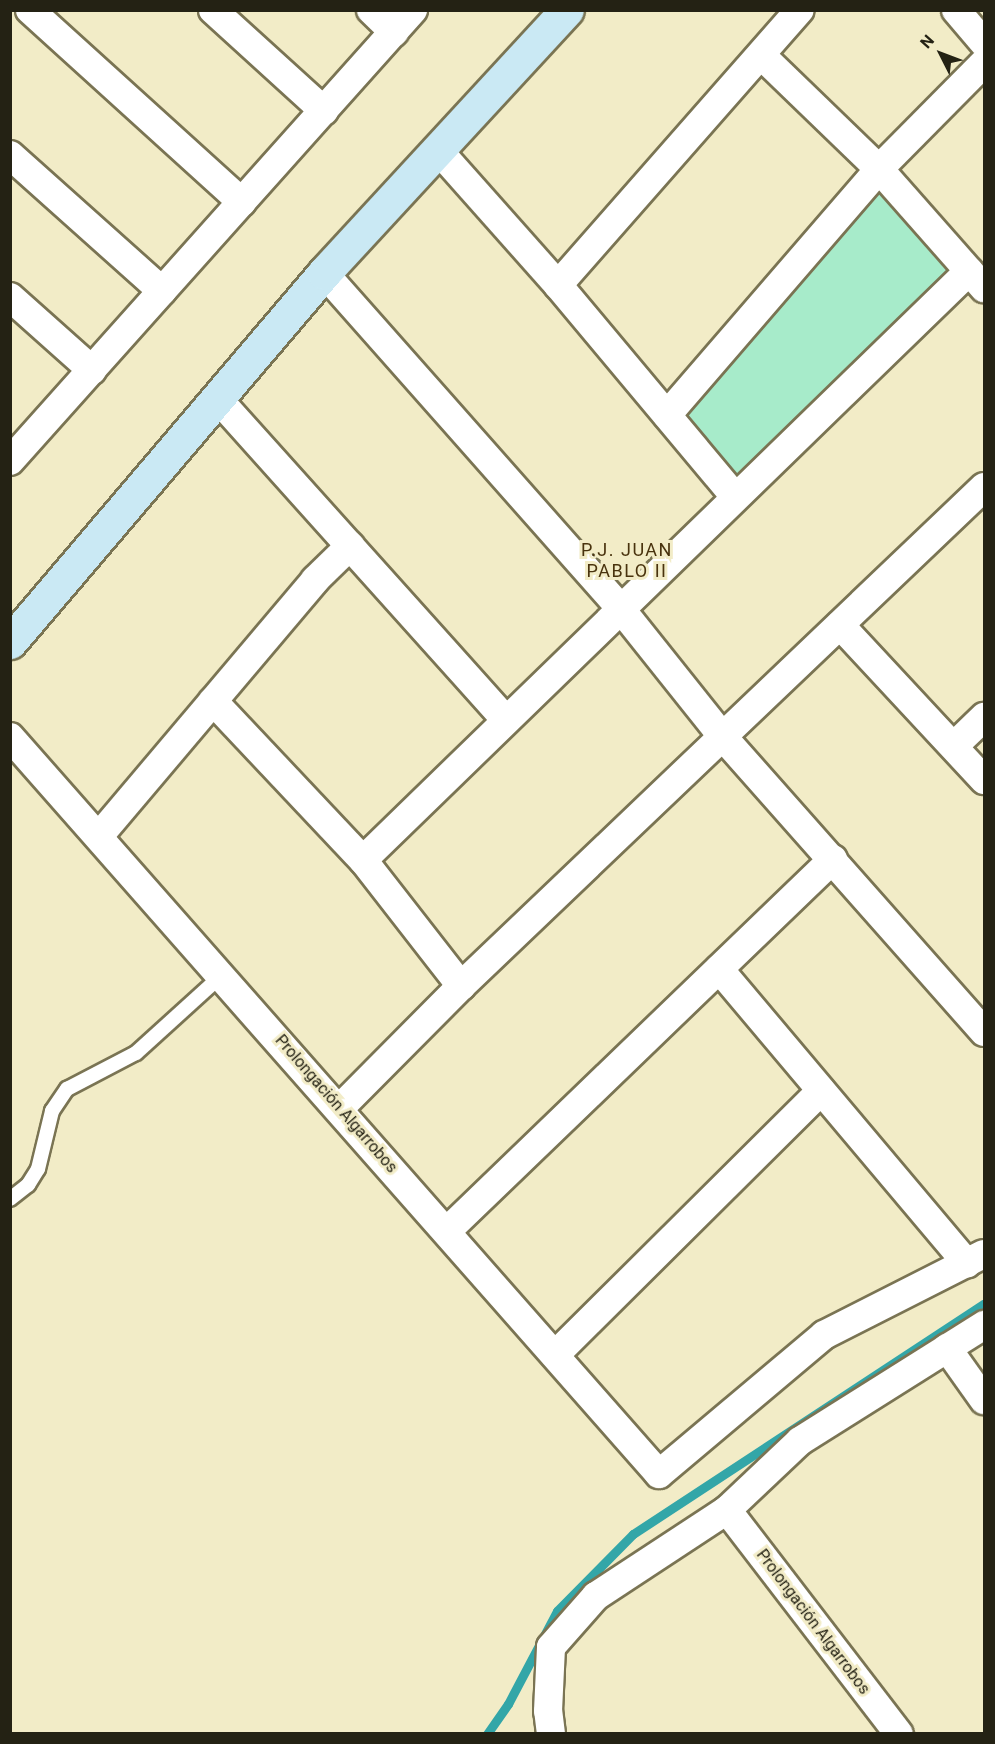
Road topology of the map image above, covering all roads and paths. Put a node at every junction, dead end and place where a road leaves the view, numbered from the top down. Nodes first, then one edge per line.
1 (30, 10) edge
2 (213, 10) edge
3 (370, 10) edge
4 (413, 10) edge
5 (567, 10) edge
6 (800, 10) edge
7 (956, 10) edge
8 (394, 32) junction
9 (984, 43) edge
10 (762, 56) junction
11 (984, 63) edge
12 (324, 111) junction
13 (438, 150) junction
14 (10, 155) edge
15 (879, 169) junction
16 (242, 202) junction
17 (324, 273) junction
18 (977, 279) edge
19 (558, 285) junction
20 (162, 291) junction
21 (10, 297) edge
22 (92, 370) junction
23 (218, 399) junction
24 (667, 415) junction
25 (14, 450) edge
26 (984, 487) edge
27 (735, 497) junction
28 (350, 546) junction
29 (620, 608) junction
30 (840, 625) junction
31 (10, 642) edge
32 (213, 701) junction
33 (984, 717) edge
34 (506, 720) junction
35 (10, 736) edge
36 (723, 737) junction
37 (954, 746) junction
38 (984, 780) edge
39 (99, 836) junction
40 (833, 859) junction
41 (363, 860) junction
42 (718, 969) junction
43 (222, 975) junction
44 (461, 986) junction
45 (984, 1032) edge
46 (821, 1091) junction
47 (340, 1108) junction
48 (10, 1199) edge
49 (447, 1231) junction
50 (976, 1259) edge
51 (984, 1326) edge
52 (947, 1348) junction
53 (555, 1355) junction
54 (984, 1400) edge
55 (727, 1510) junction
56 (551, 1734) edge
57 (899, 1734) edge

1 - 16 street
2 - 12 street
3 - 8 street
4 - 8 street
5 - 13 street
6 - 10 street
7 - 9 street
8 - 12 street
10 - 15 street
10 - 19 street
11 - 15 street
12 - 16 street
13 - 17 street
13 - 19 street
14 - 20 street
15 - 18 street
15 - 24 street
16 - 20 street
17 - 23 street
17 - 29 street
18 - 27 street
19 - 24 street
20 - 22 street
21 - 22 street
22 - 25 street
23 - 28 street
23 - 31 street
24 - 27 street
26 - 30 street
27 - 29 street
28 - 32 street
28 - 34 street
29 - 34 street
29 - 36 street
30 - 36 street
30 - 37 street
32 - 39 street
32 - 41 street
33 - 37 street
34 - 41 street
35 - 39 street, Prolongación Algarrobos
36 - 40 street
36 - 44 street
37 - 38 street
39 - 43 street, Prolongación Algarrobos
40 - 42 street
40 - 45 street
41 - 44 street
42 - 46 street
42 - 49 street
43 - 47 street, Prolongación Algarrobos
43 - 48 lane
44 - 47 street
46 - 50 street
46 - 53 street
47 - 49 street, Prolongación Algarrobos
49 - 53 street, Prolongación Algarrobos
50 - 53 street, Prolongación Algarrobos
51 - 52 street
52 - 54 street
52 - 55 street
55 - 56 street
55 - 57 street, Prolongación Algarrobos

